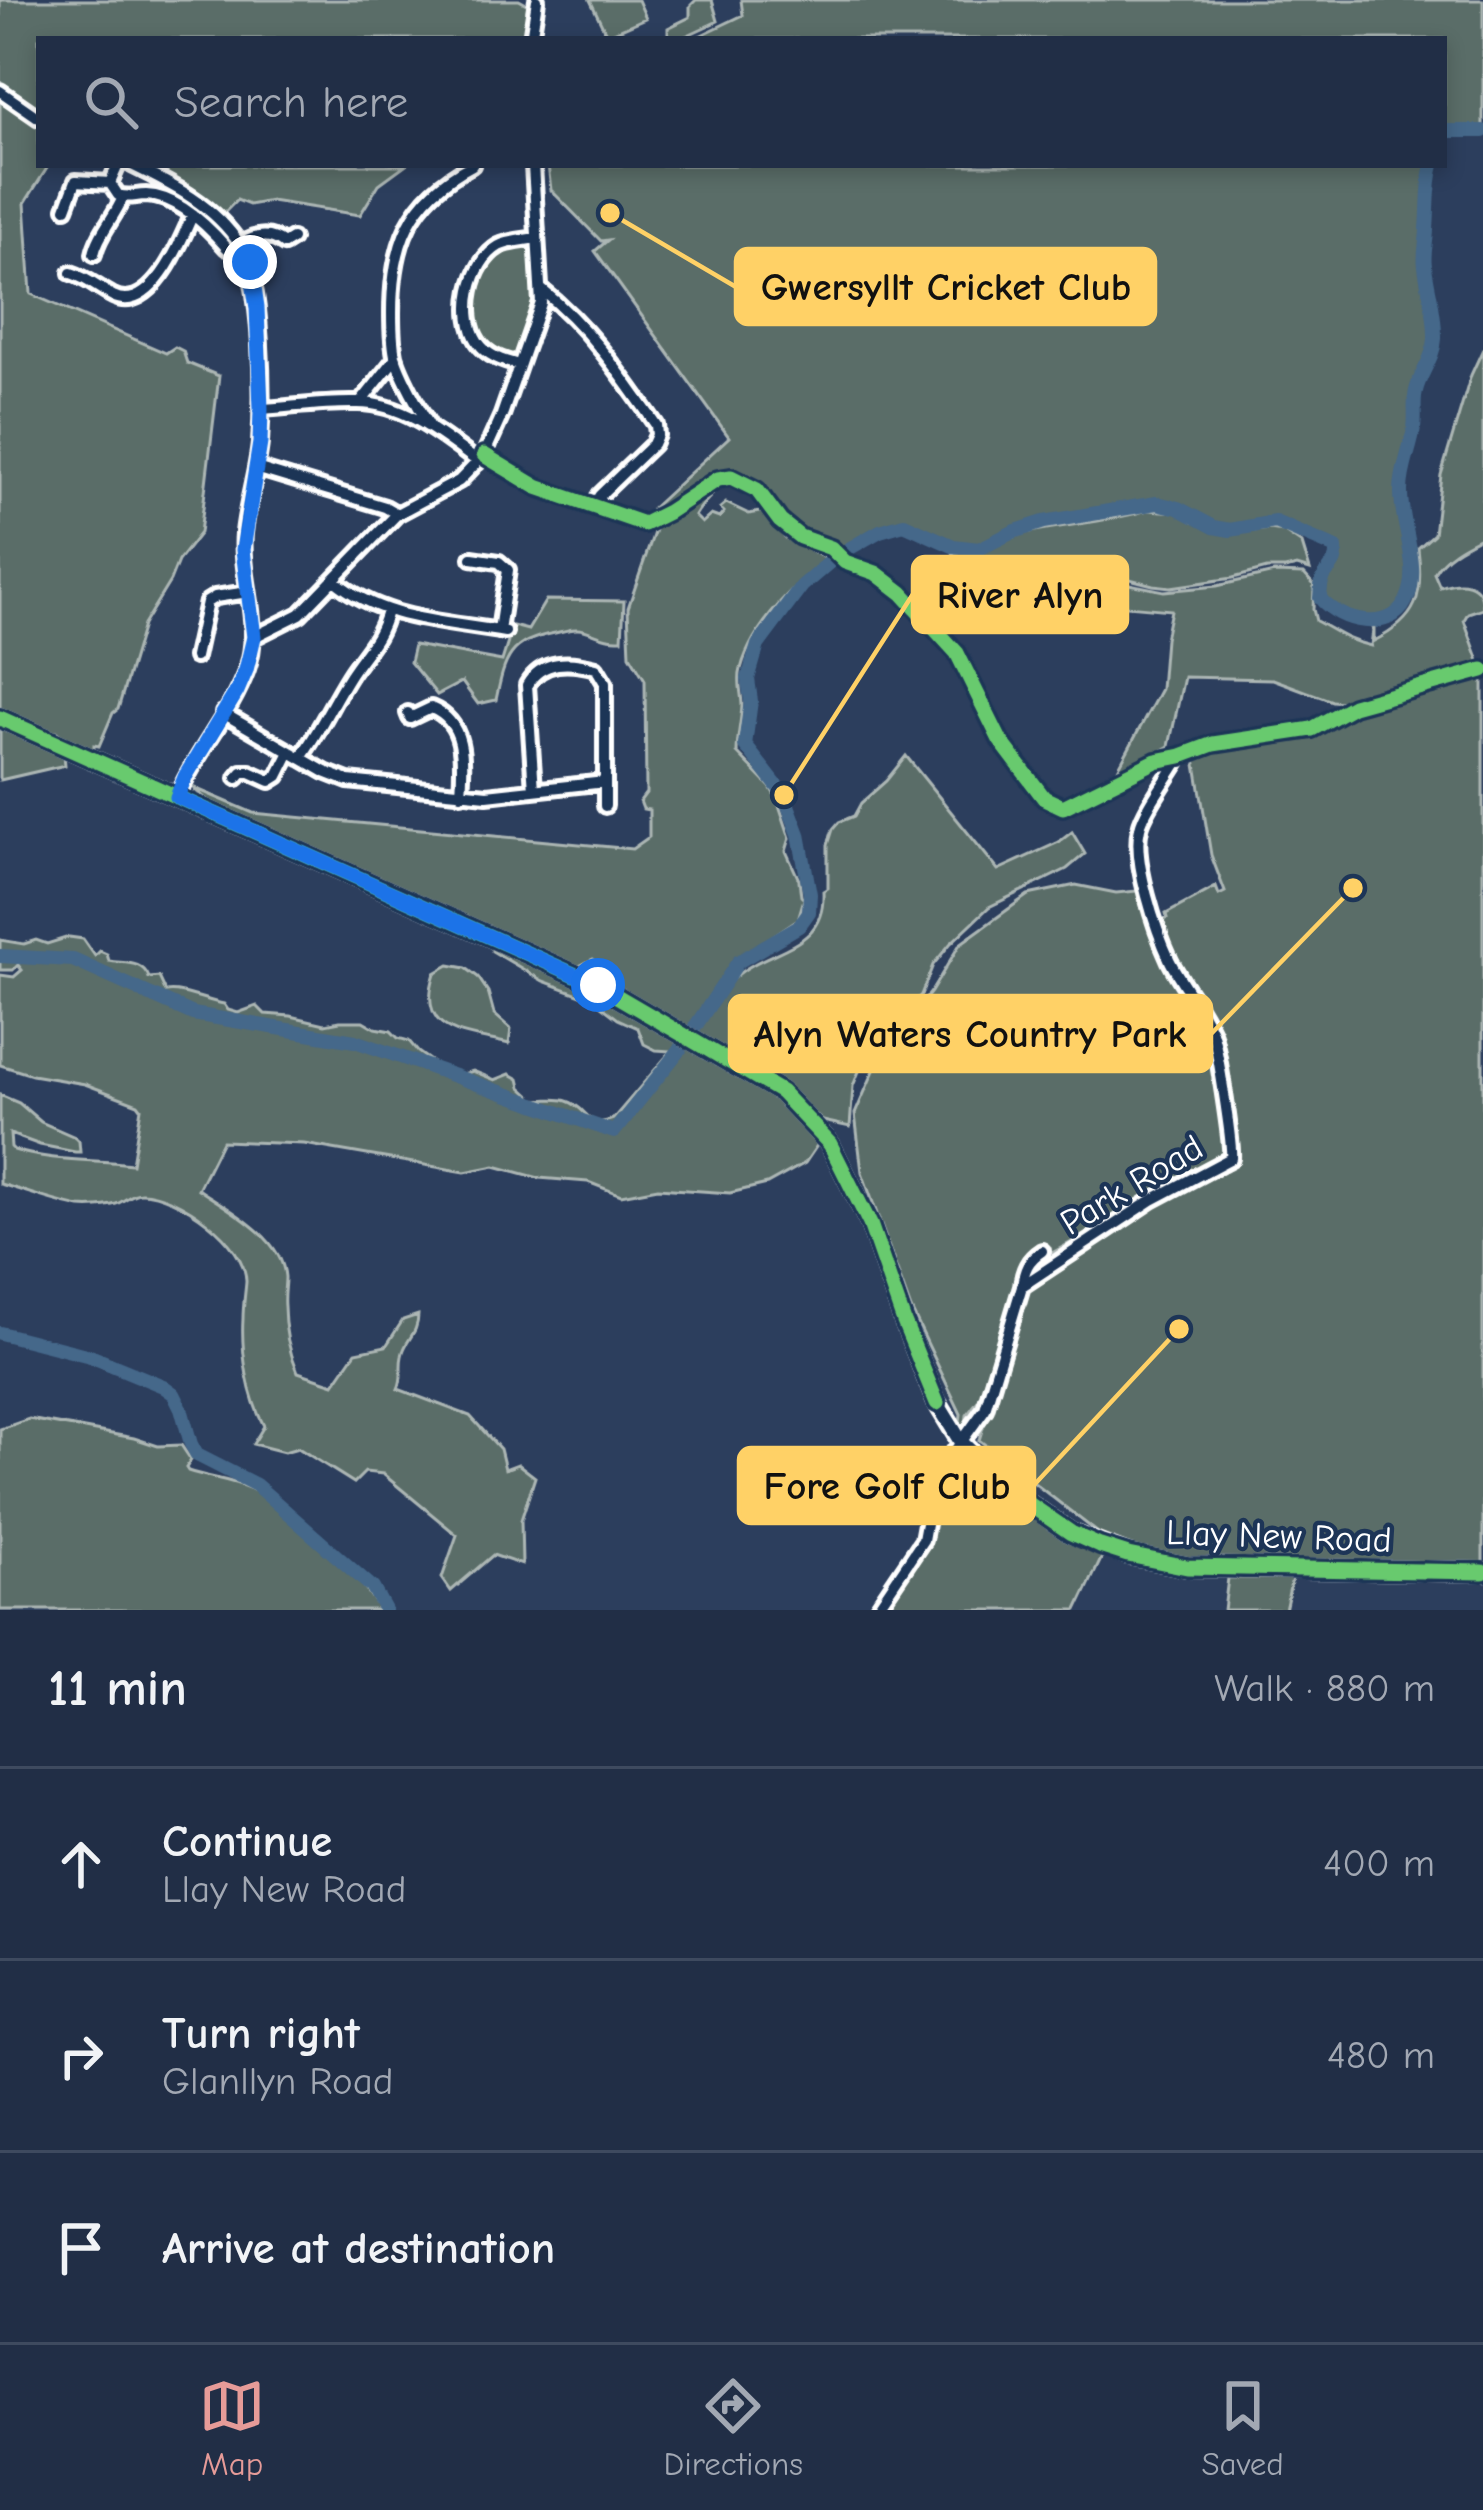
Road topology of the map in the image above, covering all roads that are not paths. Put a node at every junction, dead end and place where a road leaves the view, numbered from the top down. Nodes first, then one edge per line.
1 (537, 0) edge
2 (531, 36) edge
3 (0, 91) edge
4 (36, 116) edge
5 (117, 168) edge
6 (138, 168) edge
7 (467, 168) edge
8 (533, 168) edge
9 (110, 183) junction
10 (123, 197) junction
11 (66, 208) dead end
12 (193, 216) junction
13 (537, 238) junction
14 (287, 244) dead end
15 (234, 246) junction
16 (94, 254) dead end
17 (71, 273) dead end
18 (542, 290) junction
19 (396, 358) junction
20 (518, 365) junction
21 (361, 402) junction
22 (261, 409) junction
23 (430, 427) junction
24 (481, 458) junction
25 (256, 468) junction
26 (593, 506) junction
27 (397, 514) junction
28 (475, 560) dead end
29 (334, 580) junction
30 (248, 592) junction
31 (387, 611) junction
32 (254, 637) junction
33 (195, 657) dead end
34 (1483, 670) edge
35 (224, 713) junction
36 (0, 718) edge
37 (410, 718) dead end
38 (295, 755) junction
39 (1181, 756) junction
40 (237, 778) dead end
41 (605, 782) junction
42 (534, 790) junction
43 (461, 794) junction
44 (177, 797) junction
45 (605, 806) dead end
46 (1042, 1251) dead end
47 (1022, 1286) junction
48 (961, 1442) junction
49 (1483, 1572) edge
50 (876, 1610) edge

1 - 2 street
3 - 4 street
5 - 9 street
6 - 15 street
7 - 19 street
8 - 13 street
9 - 10 street
9 - 11 street
10 - 12 street
10 - 16 street
12 - 15 street
12 - 17 street
13 - 18 street
13 - 20 street
14 - 15 street
15 - 22 street
18 - 20 street
18 - 26 street
19 - 21 street
19 - 23 street
20 - 24 street
21 - 22 street
21 - 23 street
22 - 25 street
23 - 24 street
24 - 26 street
24 - 27 street
25 - 27 street
25 - 30 street
26 - 39 street
27 - 29 street
28 - 31 street
29 - 31 street
29 - 32 street
30 - 32 street
30 - 33 street
31 - 38 street
32 - 35 street
34 - 39 street
35 - 38 street
35 - 44 street
36 - 44 main road, Llay New Road
37 - 43 street
38 - 40 street
38 - 43 street
39 - 47 street, Park Road
41 - 42 street
41 - 42 street
41 - 45 street
42 - 43 street
44 - 48 main road, Llay New Road
46 - 47 street
47 - 48 street
48 - 49 main road, Llay New Road
48 - 50 street

